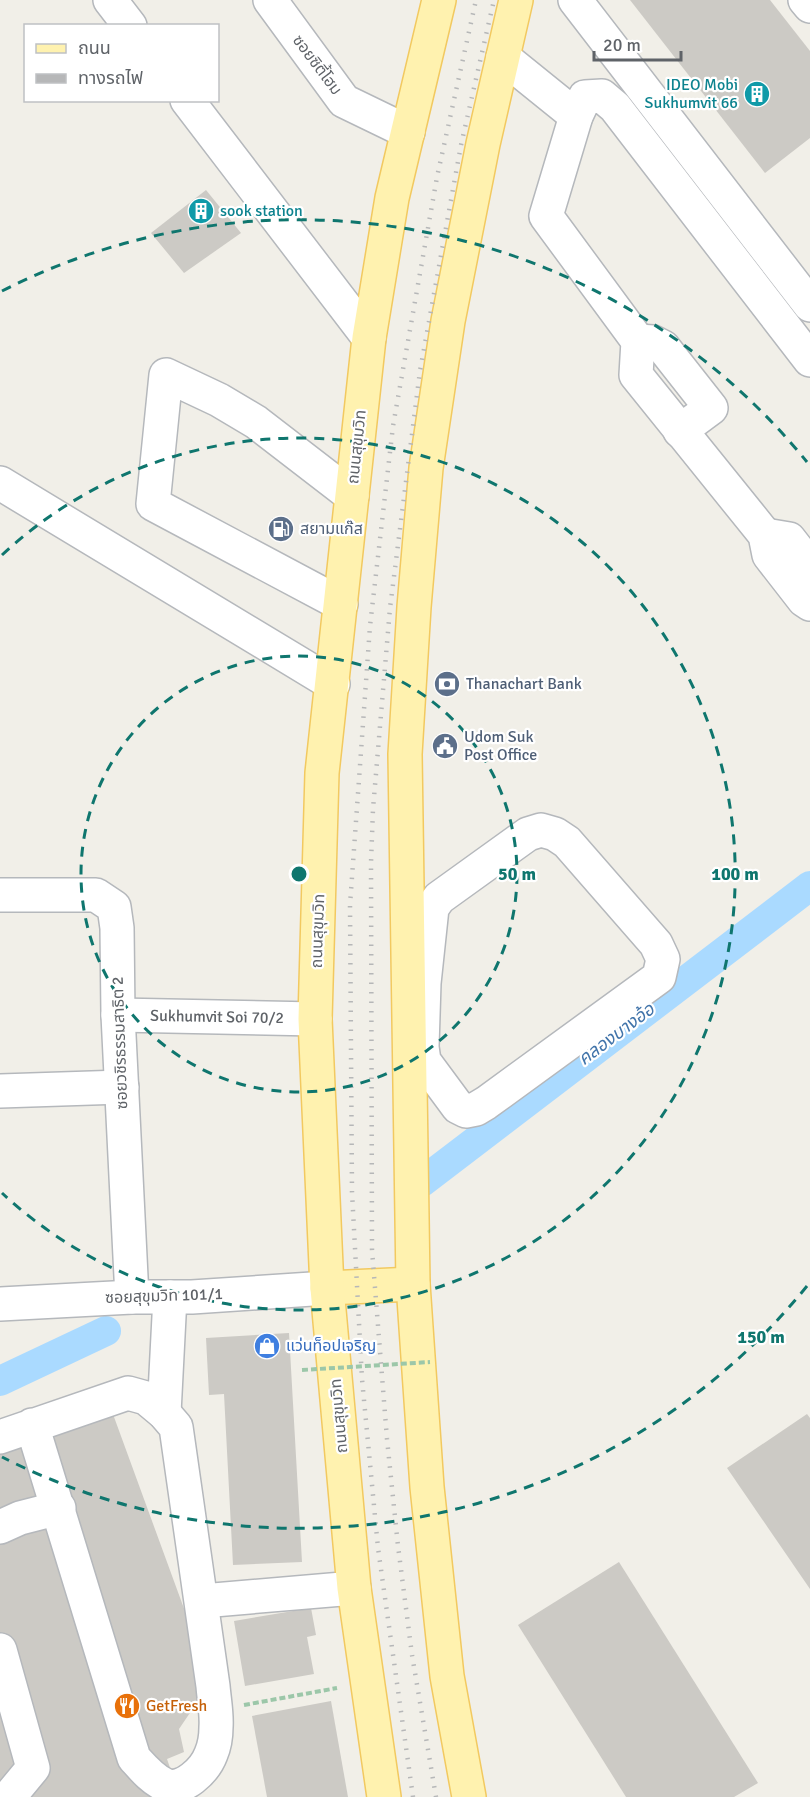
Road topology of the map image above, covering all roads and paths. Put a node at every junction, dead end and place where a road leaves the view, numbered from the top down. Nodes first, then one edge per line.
1 (110, 0) edge
2 (270, 0) edge
3 (439, 0) edge
4 (516, 0) edge
5 (575, 0) edge
6 (805, 0) edge
7 (810, 6) edge
8 (128, 24) edge
9 (503, 57) junction
10 (189, 102) edge
11 (576, 116) junction
12 (408, 132) junction
13 (810, 305) edge
14 (369, 338) junction
15 (810, 360) edge
16 (0, 483) edge
17 (352, 496) junction
18 (765, 535) junction
19 (810, 566) edge
20 (341, 604) junction
21 (810, 604) edge
22 (333, 684) junction
23 (0, 895) edge
24 (417, 983) junction
25 (118, 1015) junction
26 (315, 1019) junction
27 (122, 1087) junction
28 (0, 1091) edge
29 (413, 1284) junction
30 (327, 1288) junction
31 (132, 1297) junction
32 (170, 1297) junction
33 (0, 1304) edge
34 (430, 1362) dead end
35 (302, 1370) dead end
36 (164, 1413) junction
37 (32, 1425) junction
38 (0, 1437) edge
39 (58, 1508) junction
40 (0, 1527) edge
41 (354, 1588) junction
42 (202, 1601) junction
43 (0, 1650) edge
44 (368, 1683) junction
45 (215, 1710) junction
46 (9, 1797) edge
47 (384, 1797) edge
48 (469, 1797) edge

1 - 8 street
2 - 12 street, ซอยซิตี้โฮม
3 - 12 main road, ถนนสุขุมวิท
4 - 9 main road
5 - 13 street
6 - 7 street
9 - 11 street
9 - 24 main road
10 - 14 street
11 - 15 street
11 - 18 street
12 - 14 main road, ถนนสุขุมวิท
14 - 17 main road, ถนนสุขุมวิท
16 - 22 street
17 - 20 main road, ถนนสุขุมวิท
17 - 20 street
18 - 19 street
18 - 21 street
20 - 22 main road, ถนนสุขุมวิท
22 - 26 main road, ถนนสุขุมวิท
23 - 25 street, ซอยวชิรธรรมสาธิต 2
24 - 24 street
24 - 29 main road
25 - 26 street, Sukhumvit Soi 70/2
25 - 27 street, ซอยวชิรธรรมสาธิต 2
26 - 30 main road, ถนนสุขุมวิท
27 - 28 street
27 - 31 street, ซอยวชิรธรรมสาธิต 2
29 - 30 main road
29 - 48 main road
30 - 32 street, ซอยสุขุมวิท 101/1
30 - 41 main road, ถนนสุขุมวิท
31 - 32 street, ซอยสุขุมวิท 101/1
31 - 33 street, ซอยสุขุมวิท 101/1
32 - 36 street
34 - 35 path, bridge
36 - 37 street
36 - 42 street
37 - 38 street
37 - 39 street
39 - 40 street
39 - 45 street
41 - 42 street
41 - 44 main road, ถนนสุขุมวิท
42 - 45 street
43 - 46 street
44 - 45 path
44 - 47 main road, ถนนสุขุมวิท

